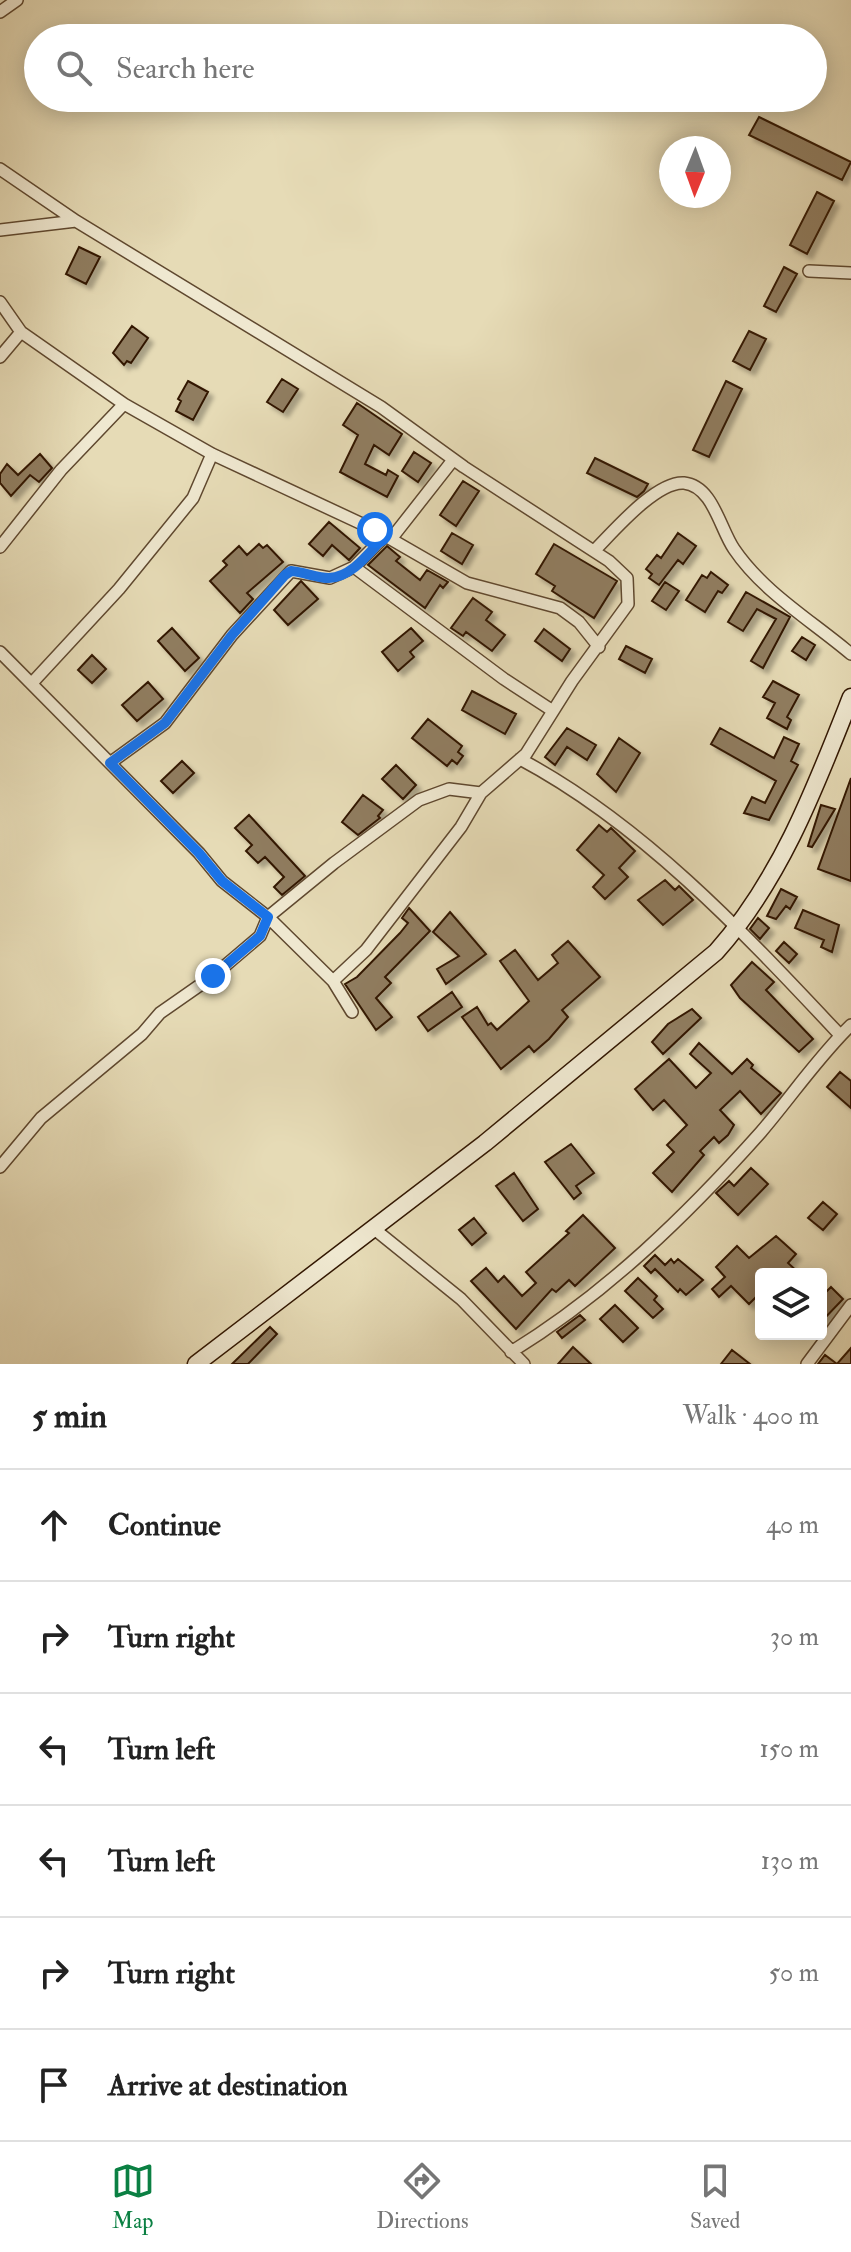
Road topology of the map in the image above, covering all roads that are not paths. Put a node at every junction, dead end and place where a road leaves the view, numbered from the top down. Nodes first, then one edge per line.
1 (17, 0) edge
2 (0, 12) edge
3 (0, 169) edge
4 (76, 221) junction
5 (0, 230) edge
6 (809, 271) dead end
7 (851, 273) edge
8 (0, 302) edge
9 (21, 332) junction
10 (0, 357) edge
11 (124, 404) junction
12 (212, 454) junction
13 (453, 460) junction
14 (388, 537) junction
15 (0, 547) edge
16 (594, 551) junction
17 (354, 567) junction
18 (599, 647) junction
19 (0, 652) edge
20 (851, 654) edge
21 (32, 683) junction
22 (851, 697) edge
23 (553, 711) junction
24 (520, 759) junction
25 (110, 763) junction
26 (481, 793) junction
27 (268, 917) junction
28 (737, 929) junction
29 (333, 981) junction
30 (352, 1012) dead end
31 (851, 1025) edge
32 (840, 1035) junction
33 (0, 1167) edge
34 (373, 1228) junction
35 (851, 1305) edge
36 (511, 1352) junction
37 (196, 1364) edge
38 (524, 1364) edge
39 (807, 1364) edge

1 - 2 street
3 - 4 street
4 - 5 street
4 - 13 street
6 - 7 street
8 - 9 street
9 - 10 street
9 - 11 street
11 - 12 street
11 - 15 street
12 - 14 street
12 - 21 street
13 - 14 street
13 - 16 street
14 - 17 street
14 - 18 street
16 - 18 street
16 - 20 street
17 - 23 street
17 - 25 street
18 - 23 street
19 - 21 street
21 - 25 street
22 - 28 main road
23 - 24 street
24 - 26 street
24 - 28 street
25 - 27 street
26 - 27 street
26 - 29 street
27 - 29 street
27 - 33 street
28 - 32 street
28 - 34 main road
29 - 30 street
31 - 32 street
32 - 36 street
34 - 36 street
34 - 37 main road
35 - 39 street
36 - 38 street

